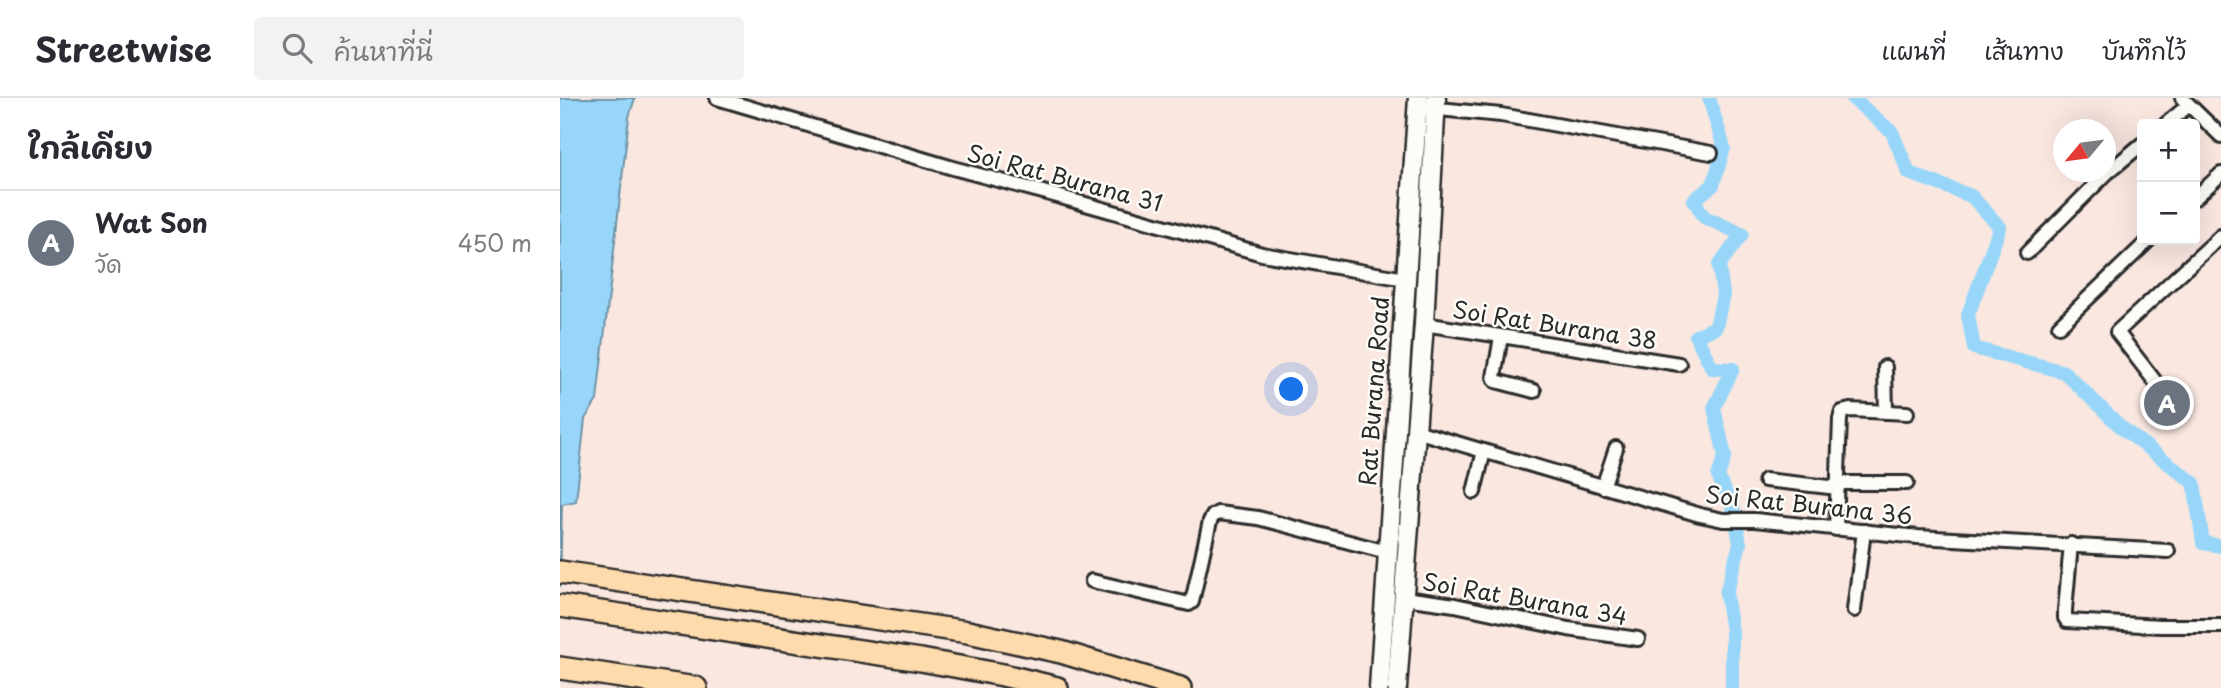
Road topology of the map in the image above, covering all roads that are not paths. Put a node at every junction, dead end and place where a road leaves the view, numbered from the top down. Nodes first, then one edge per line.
1 (717, 98) edge
2 (2185, 102) edge
3 (1427, 103) edge
4 (2170, 119) edge
5 (2221, 136) edge
6 (2137, 148) edge
7 (1710, 153) dead end
8 (2221, 174) edge
9 (2200, 193) edge
10 (2221, 236) edge
11 (2144, 245) edge
12 (2027, 253) dead end
13 (1405, 279) junction
14 (1424, 324) junction
15 (2059, 326) dead end
16 (1501, 337) junction
17 (1679, 364) dead end
18 (1885, 366) dead end
19 (2157, 384) dead end
20 (1534, 391) dead end
21 (1885, 412) junction
22 (1907, 413) dead end
23 (1416, 431) junction
24 (1616, 447) dead end
25 (1484, 451) junction
26 (1765, 480) dead end
27 (1907, 483) dead end
28 (1838, 486) junction
29 (1603, 487) junction
30 (1474, 492) dead end
31 (1836, 530) junction
32 (1864, 531) junction
33 (2071, 544) junction
34 (2168, 551) dead end
35 (1387, 552) junction
36 (560, 572) edge
37 (1091, 581) dead end
38 (1404, 598) junction
39 (560, 606) edge
40 (1854, 610) dead end
41 (2221, 626) edge
42 (1638, 639) dead end
43 (560, 668) edge
44 (696, 688) edge
45 (1057, 688) edge
46 (1180, 688) edge
47 (1378, 688) edge
48 (1397, 688) edge

1 - 13 street, Soi Rat Burana 31
2 - 4 street
2 - 5 street
3 - 7 street
3 - 13 main road, Rat Burana Road
3 - 14 main road, Rat Burana Road
6 - 12 street
8 - 9 street
10 - 19 street
11 - 15 street
13 - 35 main road, Rat Burana Road
14 - 16 street, Soi Rat Burana 38
14 - 23 main road, Rat Burana Road
16 - 17 street, Soi Rat Burana 38
16 - 20 street
18 - 21 street
21 - 22 street
21 - 28 street
23 - 25 street, Soi Rat Burana 36
23 - 38 main road, Rat Burana Road
24 - 29 street
25 - 29 street, Soi Rat Burana 36
25 - 30 street
26 - 28 street
27 - 28 street
28 - 31 street
29 - 31 street, Soi Rat Burana 36
31 - 32 street, Soi Rat Burana 36
32 - 33 street, Soi Rat Burana 36
32 - 40 street
33 - 34 street, Soi Rat Burana 36
33 - 41 street
35 - 37 street
35 - 47 main road, Rat Burana Road
36 - 46 highway
38 - 42 street, Soi Rat Burana 34
38 - 48 main road, Rat Burana Road
39 - 45 highway
43 - 44 highway

